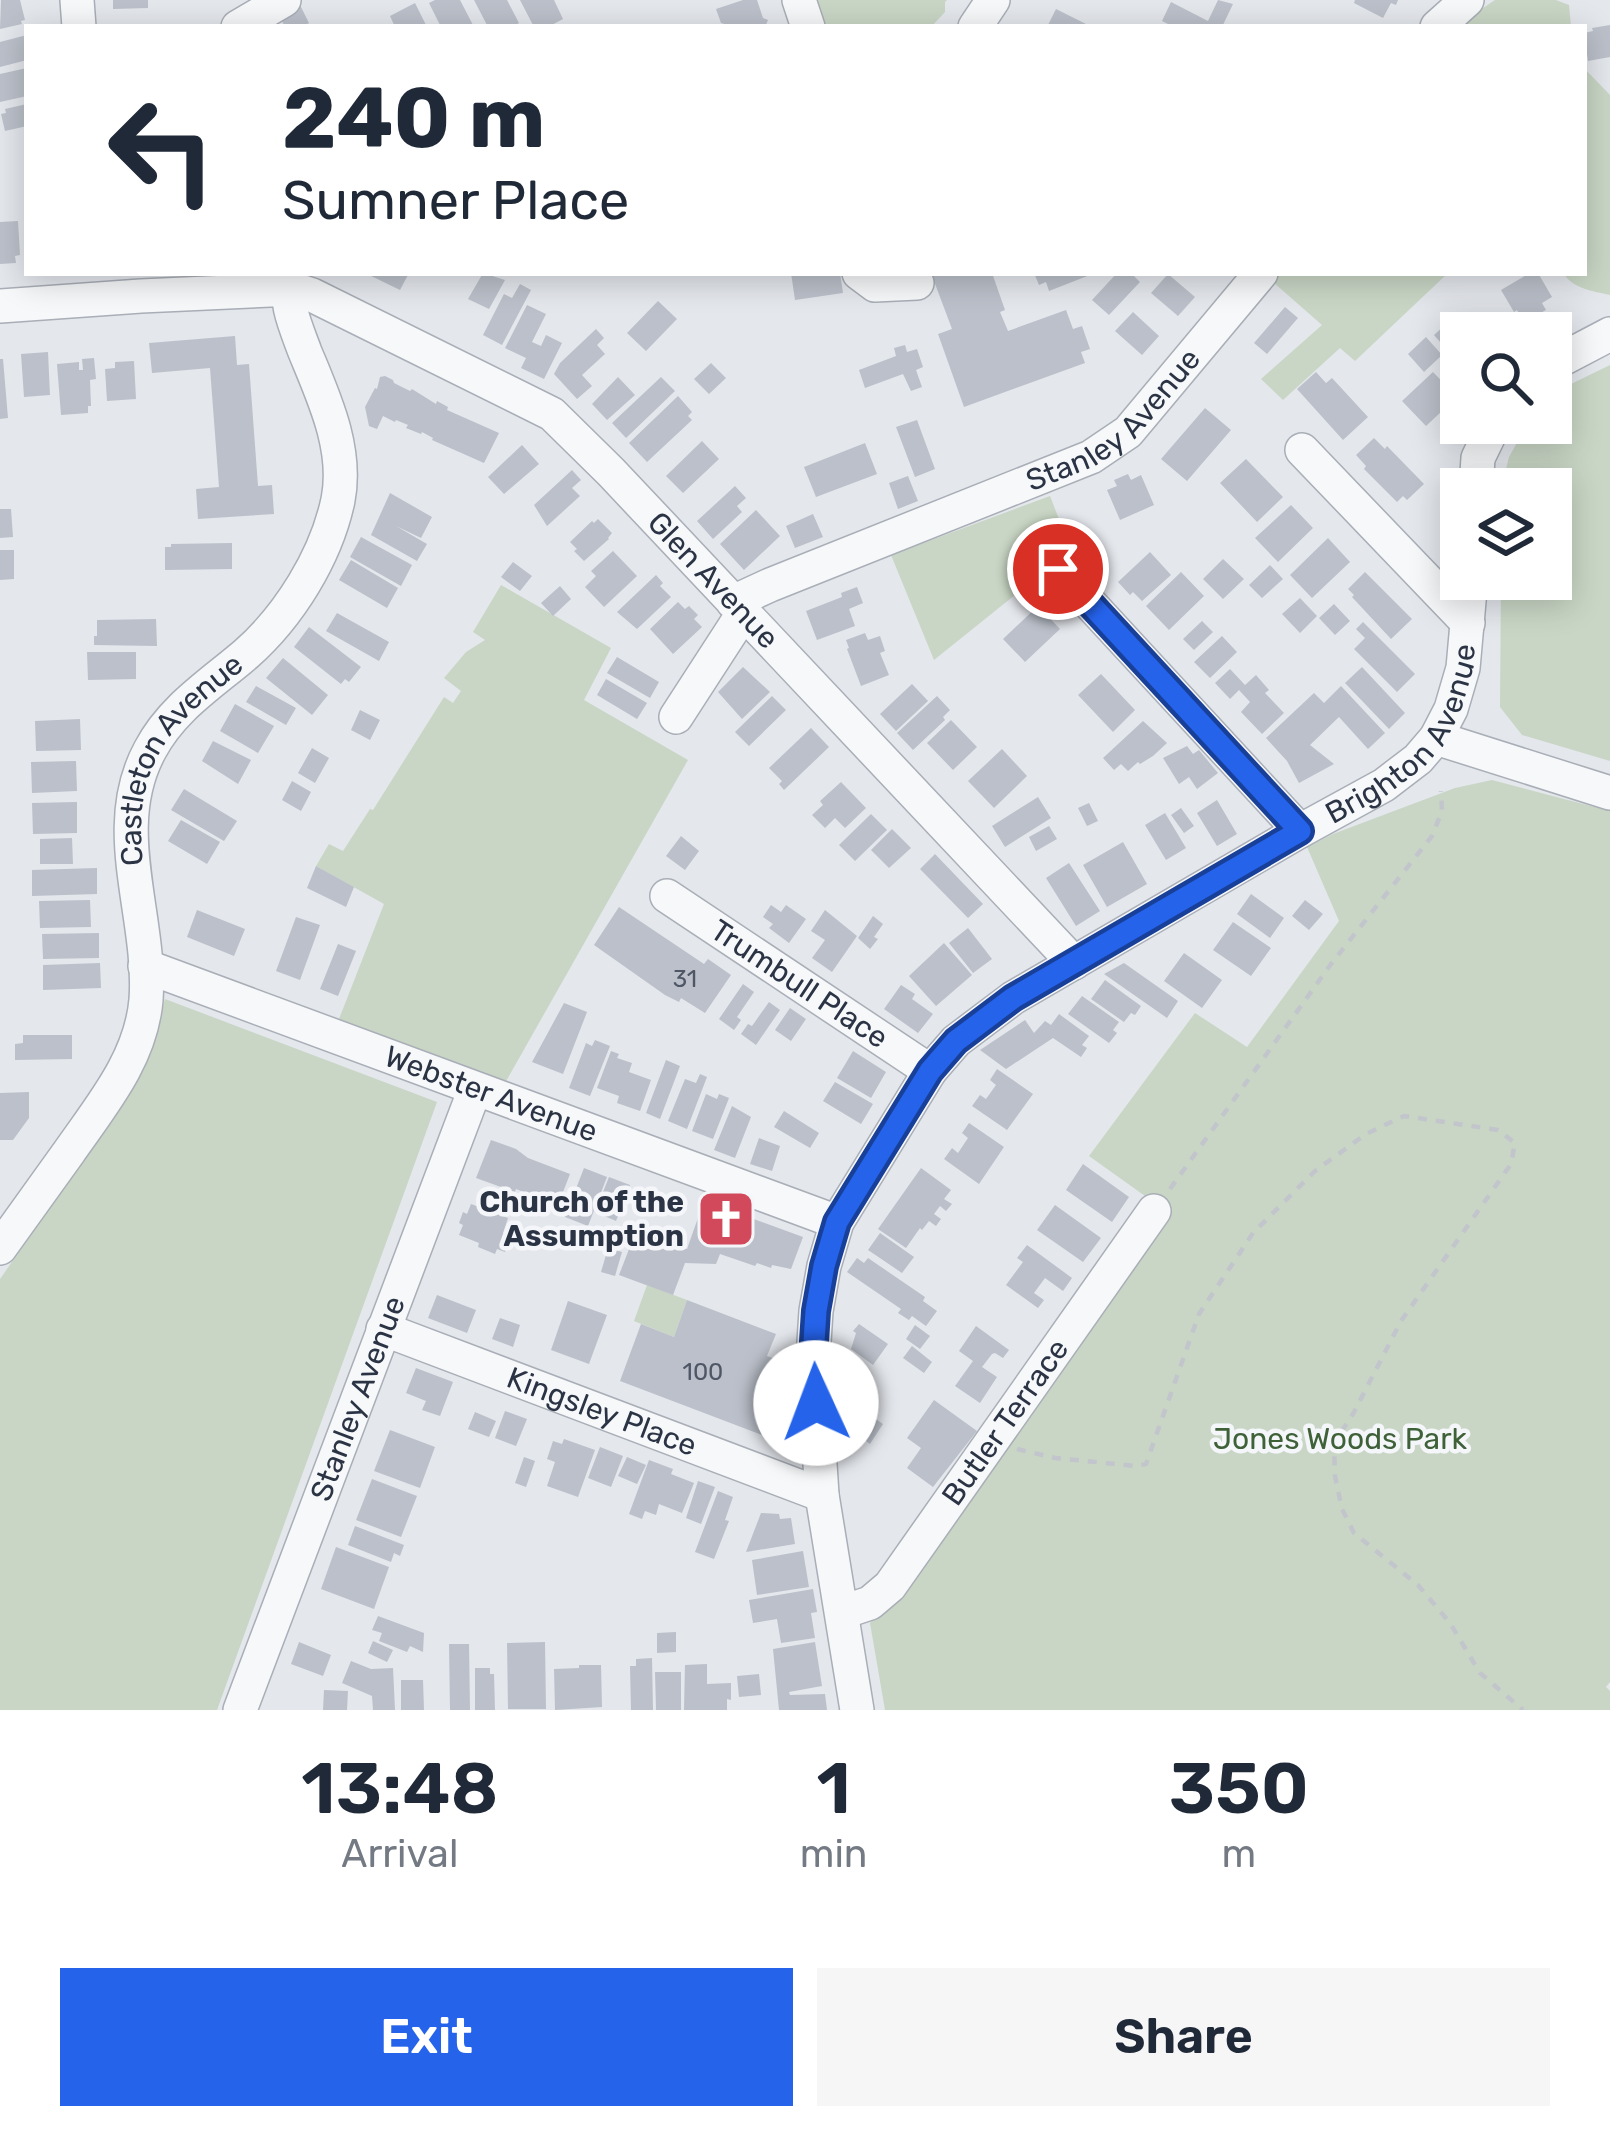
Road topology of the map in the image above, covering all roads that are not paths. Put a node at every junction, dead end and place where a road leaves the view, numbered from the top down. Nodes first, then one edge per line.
1 (284, 0) edge
2 (1466, 0) edge
3 (243, 24) edge
4 (1440, 24) edge
5 (863, 276) edge
6 (1258, 276) edge
7 (289, 281) edge
8 (198, 283) edge
9 (917, 283) dead end
10 (0, 306) edge
11 (1610, 334) edge
12 (1572, 354) edge
13 (1302, 449) dead end
14 (1058, 569) dead end
15 (1470, 600) edge
16 (739, 607) junction
17 (1468, 623) junction
18 (676, 717) dead end
19 (1436, 738) junction
20 (1610, 793) edge
21 (1300, 831) junction
22 (667, 896) dead end
23 (1074, 963) junction
24 (145, 966) junction
25 (930, 1071) junction
26 (476, 1089) junction
27 (1154, 1211) road end
28 (837, 1222) junction
29 (0, 1248) edge
30 (382, 1329) junction
31 (823, 1495) junction
32 (843, 1612) junction
33 (240, 1710) edge
34 (856, 1710) edge

1 - 3 street
2 - 4 street
5 - 9 street
6 - 16 street, Stanley Avenue
7 - 8 street
7 - 16 street, Glen Avenue
7 - 24 street, Castleton Avenue
8 - 10 street
11 - 12 street
13 - 17 street
14 - 21 street
15 - 17 street, Brighton Avenue
16 - 18 street
16 - 23 street, Glen Avenue
17 - 19 street, Brighton Avenue
19 - 20 street
19 - 21 street, Brighton Avenue
21 - 23 street, Brighton Avenue
22 - 25 street, Trumbull Place
23 - 25 street, Brighton Avenue
24 - 26 street, Webster Avenue
24 - 29 street, Castleton Avenue
25 - 28 street, Brighton Avenue
26 - 28 street, Webster Avenue
26 - 30 street, Stanley Avenue
27 - 32 street, Butler Terrace
28 - 31 street, Brighton Avenue
30 - 31 street, Kingsley Place
30 - 33 street, Stanley Avenue
31 - 32 street, Brighton Avenue
32 - 34 street, Brighton Avenue

